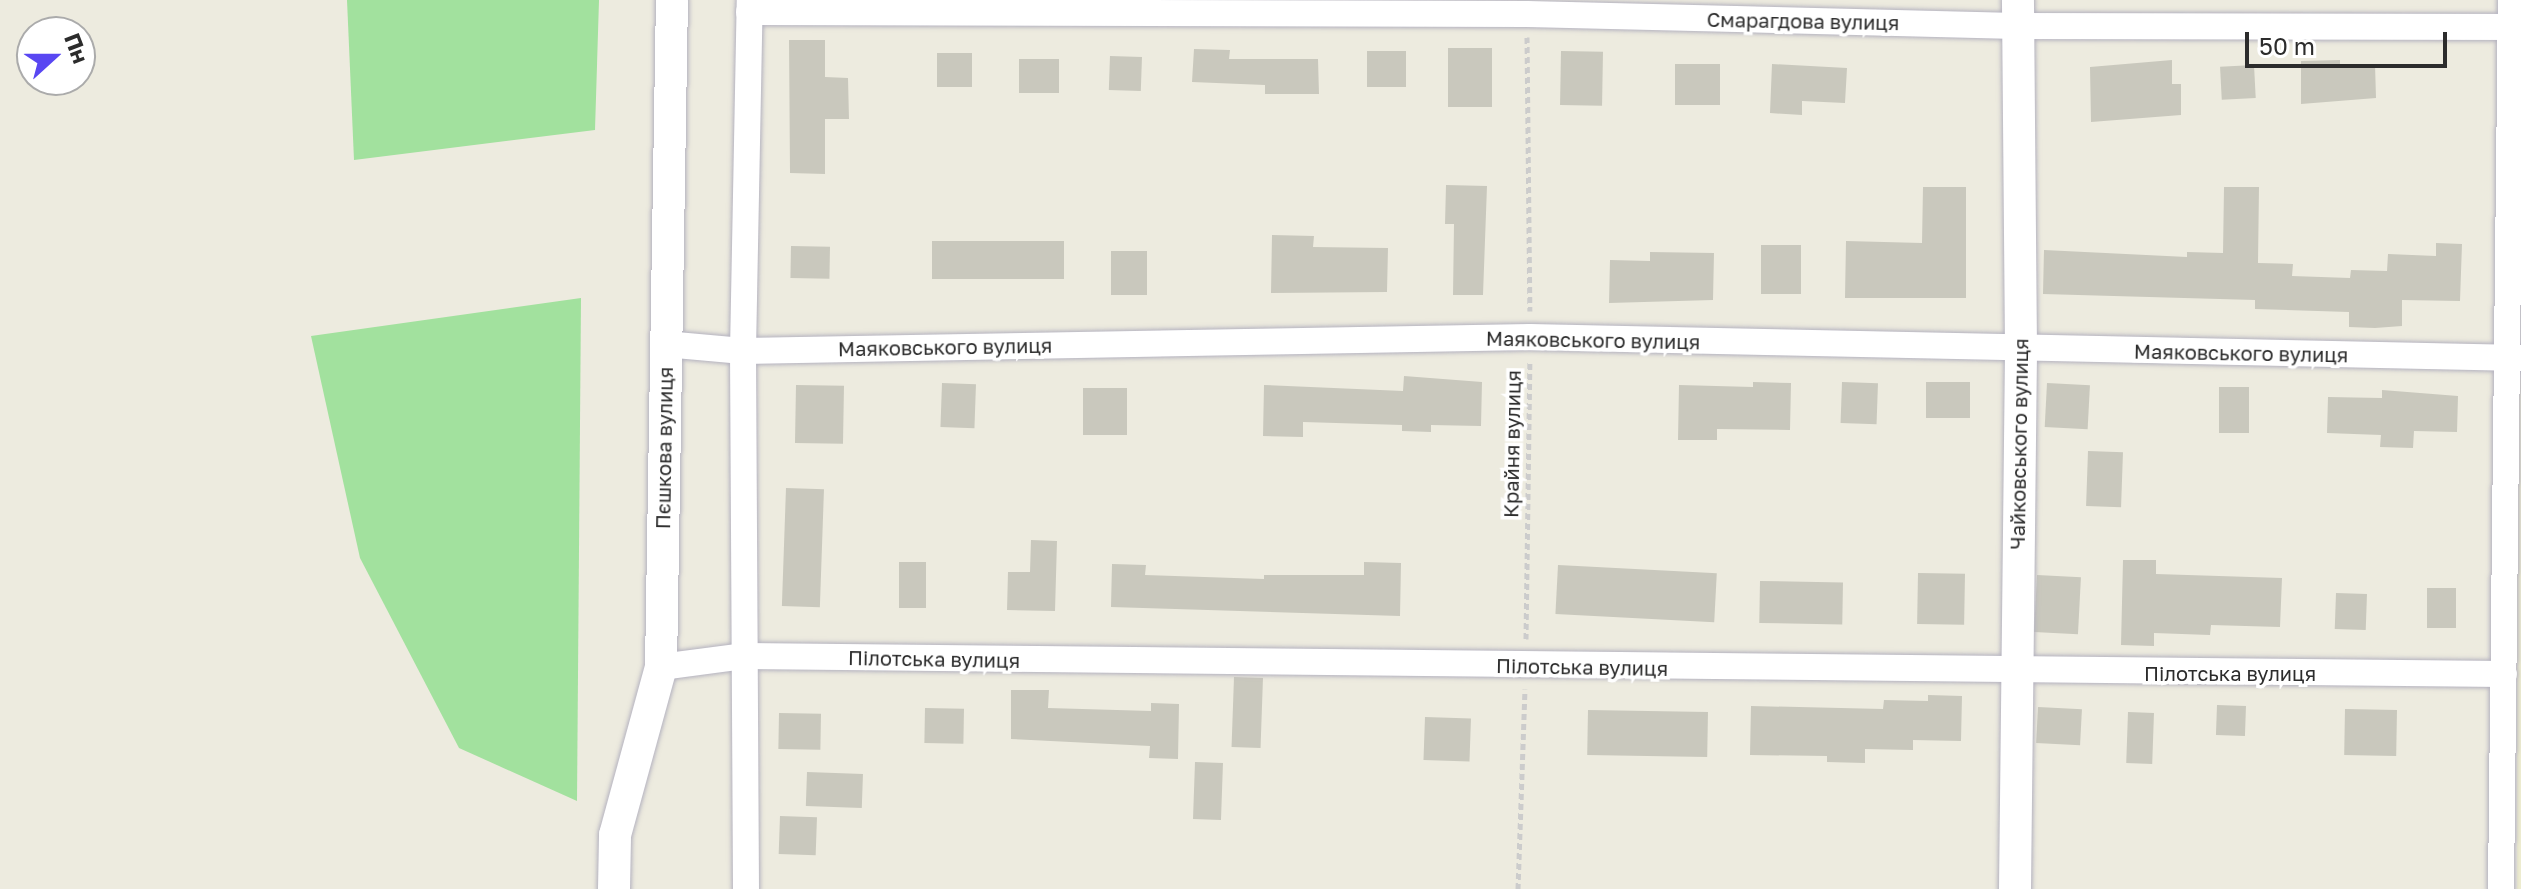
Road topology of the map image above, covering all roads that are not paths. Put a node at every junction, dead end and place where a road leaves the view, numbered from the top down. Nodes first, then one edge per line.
1 (672, 0) edge
2 (2511, 0) edge
3 (750, 6) edge
4 (2018, 13) edge
5 (2516, 27) edge
6 (665, 344) junction
7 (2021, 349) junction
8 (743, 351) junction
9 (2514, 358) edge
10 (745, 656) junction
11 (661, 667) junction
12 (2017, 671) junction
13 (2504, 674) junction
14 (614, 889) edge
15 (746, 889) edge
16 (2015, 889) edge
17 (2501, 889) edge

1 - 6 street, Пєшкова вулиця
2 - 5 street
3 - 4 street, Смарагдова вулиця
3 - 8 street
4 - 5 street, Смарагдова вулиця
4 - 7 street, Чайковського вулиця
5 - 9 street
6 - 8 street, Маяковського вулиця
6 - 11 street, Пєшкова вулиця
7 - 8 street, Маяковського вулиця
7 - 9 street, Маяковського вулиця
7 - 12 street, Чайковського вулиця
8 - 10 street
9 - 13 street
10 - 11 street, Пілотська вулиця
10 - 12 street, Пілотська вулиця
10 - 15 street
11 - 14 street, Пєшкова вулиця
12 - 13 street, Пілотська вулиця
12 - 16 street, Чайковського вулиця
13 - 17 street

